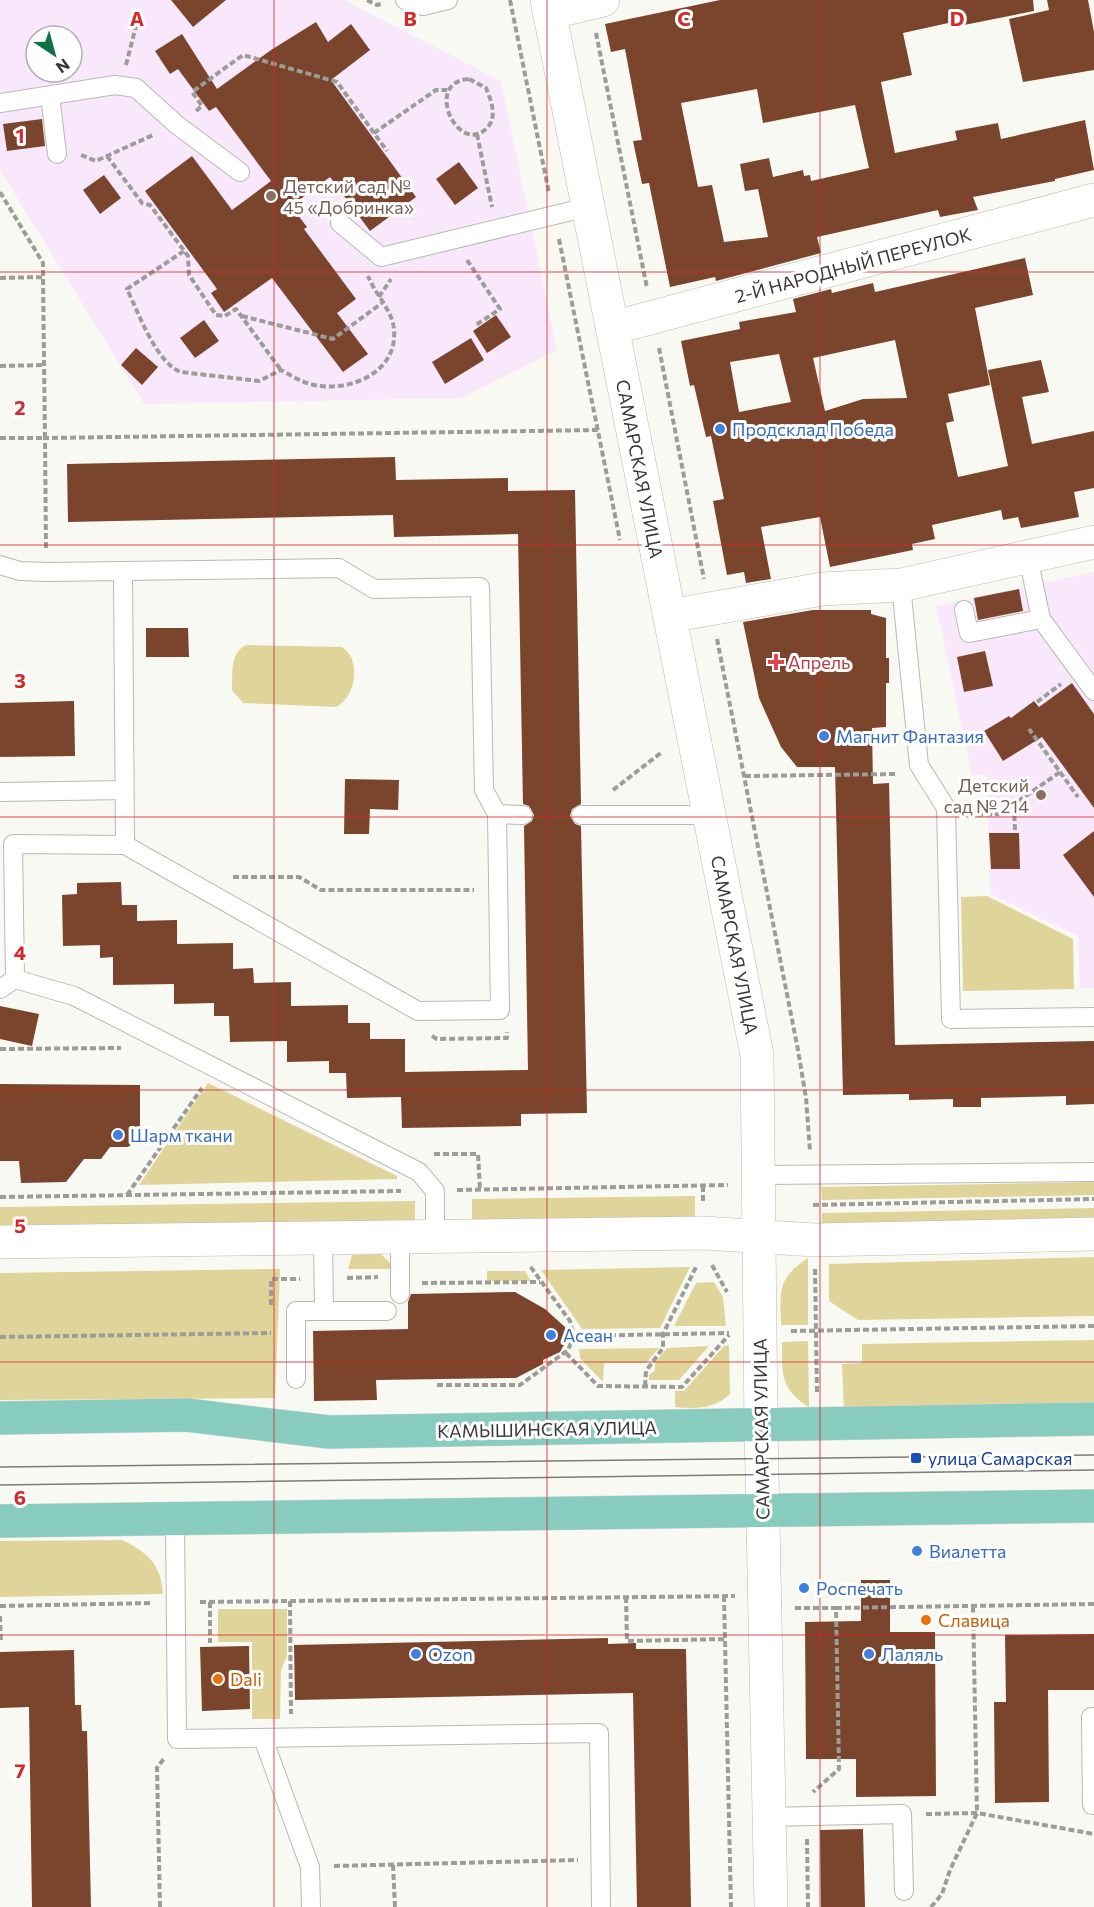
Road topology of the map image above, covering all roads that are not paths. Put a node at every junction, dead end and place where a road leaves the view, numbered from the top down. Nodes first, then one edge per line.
1 (405, 0) edge
2 (448, 0) edge
3 (597, 2) edge
4 (548, 7) edge
5 (50, 95) junction
6 (0, 103) edge
7 (57, 153) road end
8 (240, 172) dead end
9 (1094, 200) edge
10 (588, 207) junction
11 (340, 223) dead end
12 (612, 328) junction
13 (1094, 542) edge
14 (1028, 557) junction
15 (0, 565) edge
16 (123, 571) junction
17 (901, 585) junction
18 (964, 610) dead end
19 (670, 616) junction
20 (1041, 619) junction
21 (1094, 691) edge
22 (124, 790) junction
23 (0, 792) edge
24 (497, 814) junction
25 (581, 814) road end
26 (523, 815) dead end
27 (709, 815) junction
28 (124, 845) junction
29 (7, 858) edge
30 (8, 984) edge
31 (1094, 1017) edge
32 (1094, 1172) edge
33 (744, 1174) junction
34 (1094, 1234) edge
35 (400, 1236) junction
36 (435, 1236) junction
37 (759, 1236) junction
38 (323, 1238) junction
39 (0, 1242) edge
40 (400, 1284) road end
41 (324, 1311) junction
42 (387, 1311) dead end
43 (296, 1379) dead end
44 (0, 1418) edge
45 (1094, 1419) edge
46 (761, 1426) junction
47 (1094, 1506) edge
48 (763, 1512) junction
49 (175, 1519) junction
50 (0, 1521) edge
51 (1094, 1717) edge
52 (263, 1738) junction
53 (1092, 1805) dead end
54 (768, 1817) junction
55 (904, 1891) dead end
56 (311, 1907) edge
57 (601, 1907) edge
58 (771, 1907) edge

1 - 2 lane
3 - 4 street
4 - 10 street, САМАРСКАЯ УЛИЦА
5 - 6 lane
5 - 7 lane
5 - 8 lane
9 - 12 street, 2-Й НАРОДНЫЙ ПЕРЕУЛОК
10 - 11 lane
10 - 12 street, САМАРСКАЯ УЛИЦА
12 - 19 street, САМАРСКАЯ УЛИЦА
13 - 14 street
14 - 17 street
14 - 20 lane
15 - 16 lane
16 - 22 lane
16 - 24 lane
17 - 19 street
17 - 31 lane
18 - 20 lane
19 - 27 street, САМАРСКАЯ УЛИЦА
20 - 21 lane
22 - 23 lane
22 - 28 lane
24 - 26 lane
24 - 28 lane
25 - 27 lane
27 - 33 street, САМАРСКАЯ УЛИЦА
28 - 29 lane
29 - 30 lane
30 - 36 lane
32 - 33 lane
33 - 37 street, САМАРСКАЯ УЛИЦА
34 - 37 street
35 - 36 street
35 - 38 street
35 - 40 lane
36 - 37 street
37 - 46 street, САМАРСКАЯ УЛИЦА
38 - 39 street
38 - 41 lane
41 - 42 lane
41 - 43 lane
44 - 46 main road, КАМЫШИНСКАЯ УЛИЦА
45 - 46 main road, КАМЫШИНСКАЯ УЛИЦА
46 - 48 street, САМАРСКАЯ УЛИЦА
47 - 48 main road
48 - 49 main road
48 - 54 street, САМАРСКАЯ УЛИЦА
49 - 50 main road
49 - 52 lane
51 - 53 lane
52 - 56 lane
52 - 57 lane
54 - 55 lane
54 - 58 street, САМАРСКАЯ УЛИЦА

